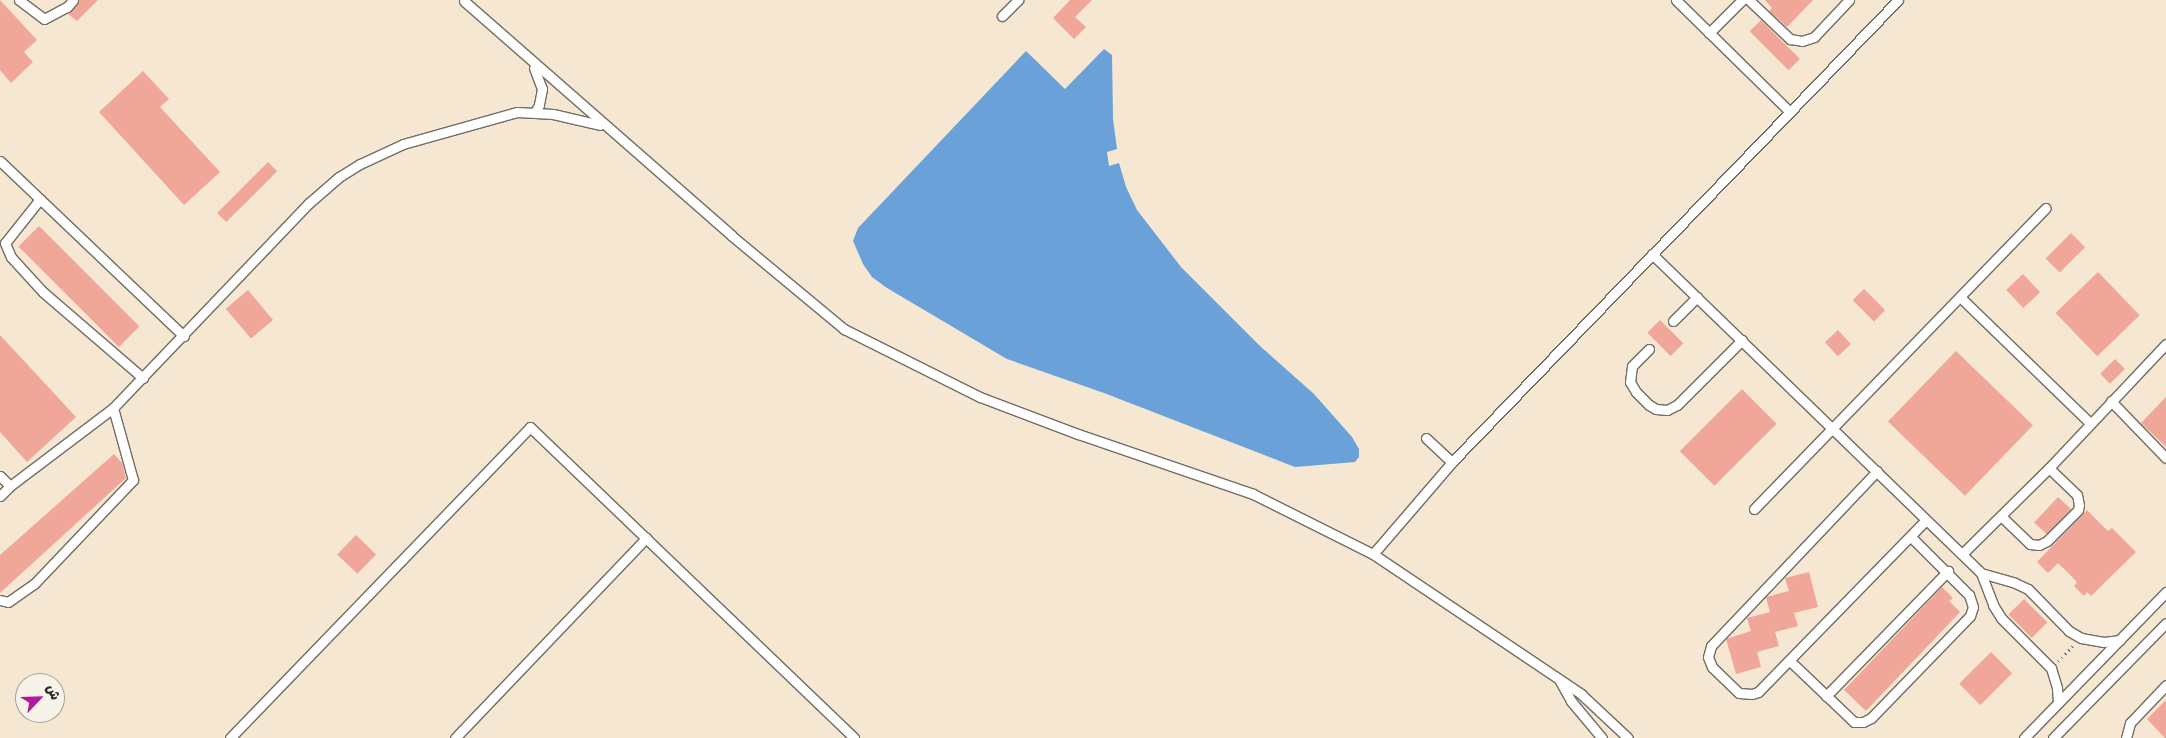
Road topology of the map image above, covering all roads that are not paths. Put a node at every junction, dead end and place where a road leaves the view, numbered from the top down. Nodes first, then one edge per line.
1 (19, 0) edge
2 (73, 0) edge
3 (1018, 0) edge
4 (1676, 0) edge
5 (1742, 0) edge
6 (1749, 0) edge
7 (1849, 0) edge
8 (1898, 0) edge
9 (464, 2) dead end
10 (1002, 16) dead end
11 (1710, 33) junction
12 (530, 61) junction
13 (535, 112) junction
14 (1790, 112) junction
15 (605, 126) junction
16 (0, 161) edge
17 (40, 199) junction
18 (2046, 208) dead end
19 (1652, 254) junction
20 (1697, 297) junction
21 (1960, 297) junction
22 (1673, 321) dead end
23 (184, 336) junction
24 (1742, 340) junction
25 (2166, 344) edge
26 (1649, 349) dead end
27 (143, 378) junction
28 (2111, 401) junction
29 (113, 408) junction
30 (2090, 423) junction
31 (1832, 427) junction
32 (1426, 438) dead end
33 (2166, 458) edge
34 (1452, 462) junction
35 (2049, 468) junction
36 (1877, 471) junction
37 (0, 476) edge
38 (10, 486) junction
39 (0, 496) edge
40 (1754, 509) dead end
41 (2001, 516) junction
42 (1926, 520) junction
43 (1911, 536) junction
44 (646, 538) junction
45 (1373, 554) junction
46 (1962, 554) junction
47 (1948, 571) junction
48 (1982, 573) junction
49 (2166, 592) edge
50 (0, 600) edge
51 (2166, 623) edge
52 (2120, 640) junction
53 (1790, 662) junction
54 (1560, 681) junction
55 (2166, 685) edge
56 (1826, 696) junction
57 (2058, 703) junction
58 (2058, 736) edge
59 (230, 738) edge
60 (455, 738) edge
61 (854, 738) edge
62 (1602, 738) edge
63 (1628, 738) edge
64 (2024, 738) edge
65 (2126, 738) edge

1 - 2 lane
3 - 10 lane
4 - 11 lane
5 - 11 lane
6 - 7 lane
8 - 14 lane
9 - 12 lane
11 - 14 lane
12 - 13 lane
12 - 15 lane
13 - 15 lane
13 - 23 lane
14 - 19 lane
15 - 45 lane
16 - 17 lane
17 - 23 lane
17 - 27 lane
18 - 21 lane
19 - 20 lane
19 - 34 lane
20 - 22 lane
20 - 24 lane
21 - 30 lane
21 - 31 lane
23 - 27 lane
24 - 26 lane
24 - 31 lane
25 - 28 lane
27 - 29 lane
28 - 30 lane
28 - 33 lane
29 - 38 lane
29 - 50 lane
30 - 35 lane
31 - 36 lane
31 - 40 lane
32 - 34 lane
34 - 45 lane
35 - 41 lane
35 - 41 lane
36 - 42 lane
36 - 53 lane
37 - 38 lane
38 - 39 lane
41 - 46 lane
42 - 43 lane
42 - 46 lane
43 - 47 lane
43 - 53 lane
44 - 59 lane
44 - 60 lane
44 - 61 lane
45 - 54 lane
46 - 48 lane
47 - 56 lane
47 - 56 lane
48 - 52 lane
48 - 57 lane
49 - 52 lane
51 - 58 lane
52 - 57 lane
53 - 56 lane
54 - 62 lane
54 - 63 lane
55 - 65 lane
57 - 64 lane

